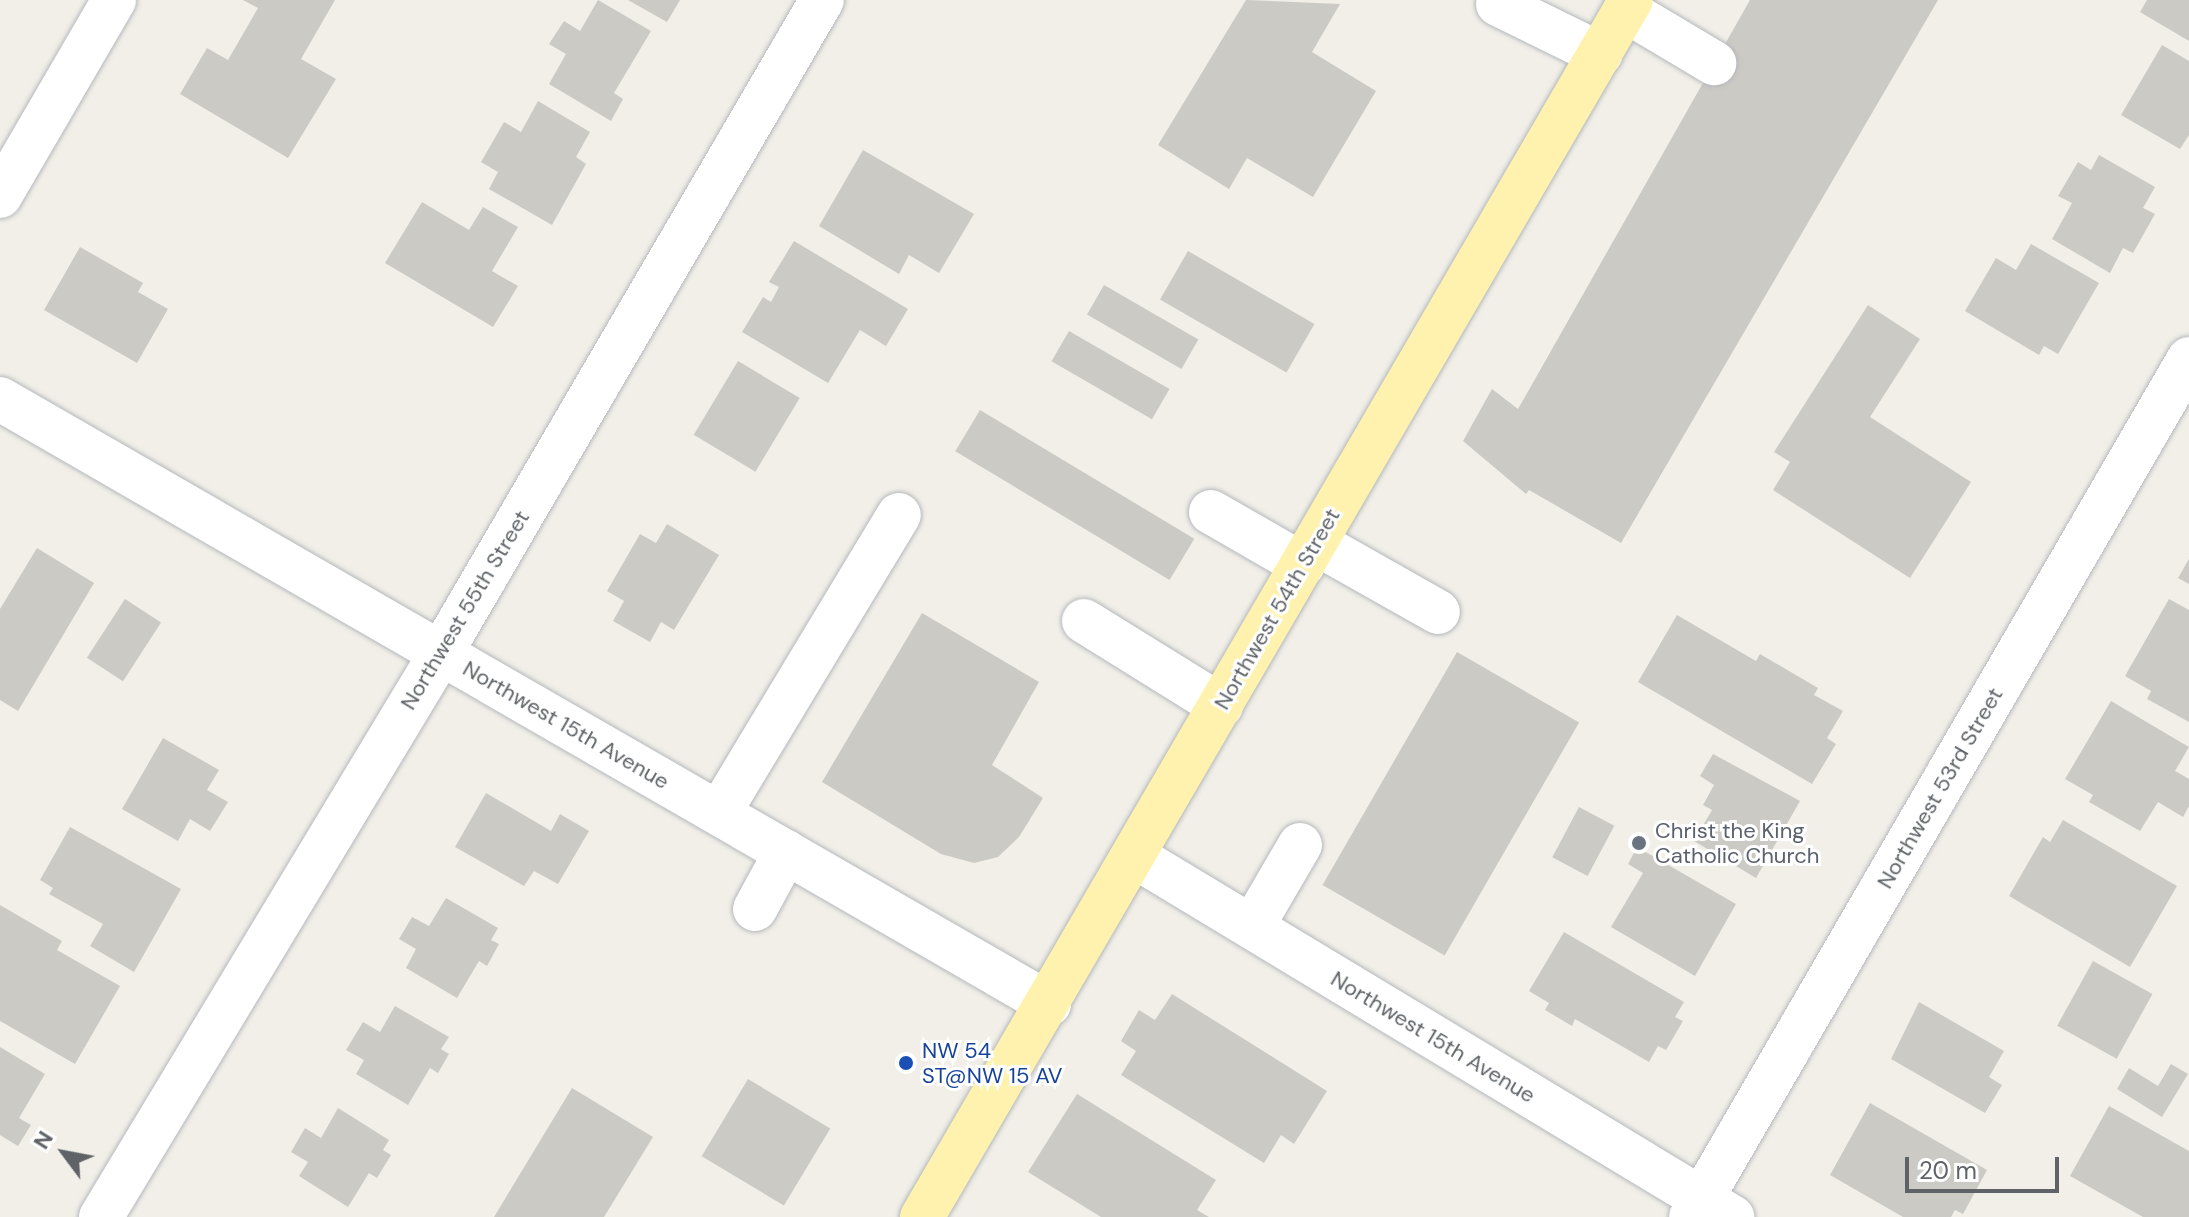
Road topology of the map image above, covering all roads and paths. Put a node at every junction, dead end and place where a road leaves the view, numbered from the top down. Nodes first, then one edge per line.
1 (114, 0) edge
2 (822, 0) edge
3 (1498, 4) dead end
4 (1628, 5) edge
5 (1600, 54) junction
6 (1714, 63) dead end
7 (0, 196) edge
8 (2189, 359) edge
9 (0, 399) edge
10 (1211, 512) dead end
11 (899, 515) dead end
12 (1309, 554) junction
13 (1438, 612) dead end
14 (1084, 621) dead end
15 (441, 653) junction
16 (1221, 706) junction
17 (719, 813) junction
18 (1300, 845) dead end
19 (786, 852) junction
20 (1134, 856) junction
21 (755, 909) dead end
22 (1252, 927) junction
23 (1049, 1004) junction
24 (1708, 1211) edge
25 (101, 1217) edge
26 (922, 1217) edge

1 - 7 street
2 - 15 street, Northwest 55th Street
3 - 5 street
4 - 5 main road, Northwest 54th Street
4 - 6 street
5 - 12 main road, Northwest 54th Street
8 - 24 street, Northwest 53rd Street
9 - 15 street, Northwest 15th Avenue
10 - 12 street
11 - 17 street
12 - 13 street
12 - 16 main road, Northwest 54th Street
14 - 16 street
15 - 17 street, Northwest 15th Avenue
15 - 25 street, Northwest 55th Street
16 - 20 main road, Northwest 54th Street
17 - 19 street, Northwest 15th Avenue
18 - 22 street
19 - 21 street
19 - 23 street, Northwest 15th Avenue
20 - 22 street, Northwest 15th Avenue
20 - 23 main road, Northwest 54th Street
22 - 24 street, Northwest 15th Avenue
23 - 26 main road, Northwest 54th Street

